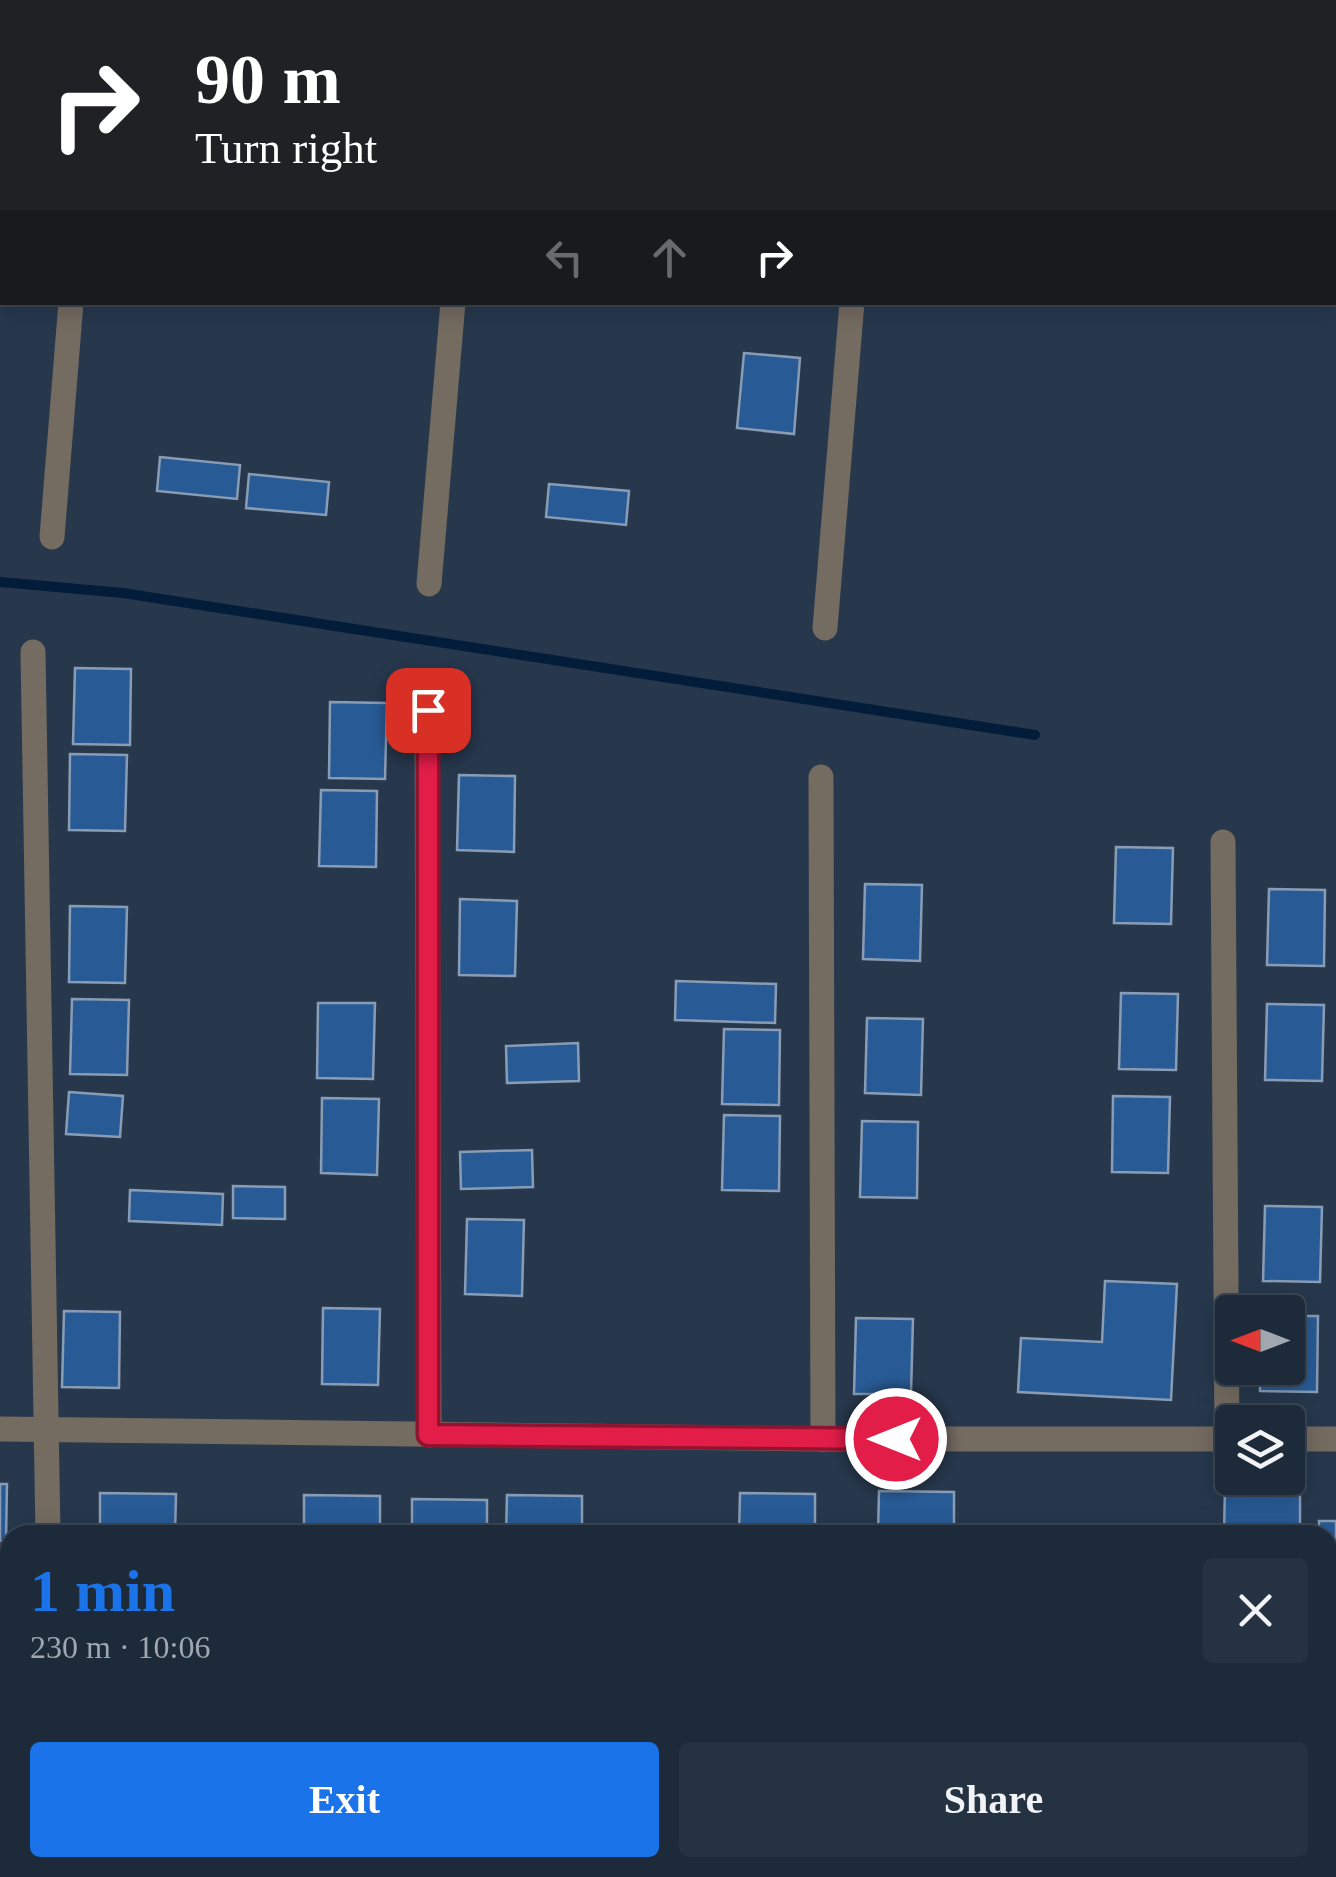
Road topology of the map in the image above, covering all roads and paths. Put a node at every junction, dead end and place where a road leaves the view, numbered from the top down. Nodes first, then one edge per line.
1 (71, 305) edge
2 (453, 305) edge
3 (852, 305) edge
4 (52, 536) dead end
5 (428, 584) dead end
6 (825, 628) dead end
7 (32, 652) dead end
8 (428, 710) dead end
9 (821, 776) dead end
10 (1223, 842) dead end
11 (1230, 1405) edge
12 (0, 1428) edge
13 (45, 1428) junction
14 (428, 1435) junction
15 (823, 1439) junction
16 (1215, 1439) edge
17 (1305, 1439) edge
18 (1336, 1440) edge
19 (48, 1525) edge

1 - 4 street
2 - 5 street
3 - 6 street
7 - 13 street
8 - 14 street
9 - 15 street
10 - 11 street
12 - 13 street
13 - 14 street
13 - 19 street
14 - 15 street
15 - 16 street
17 - 18 street

